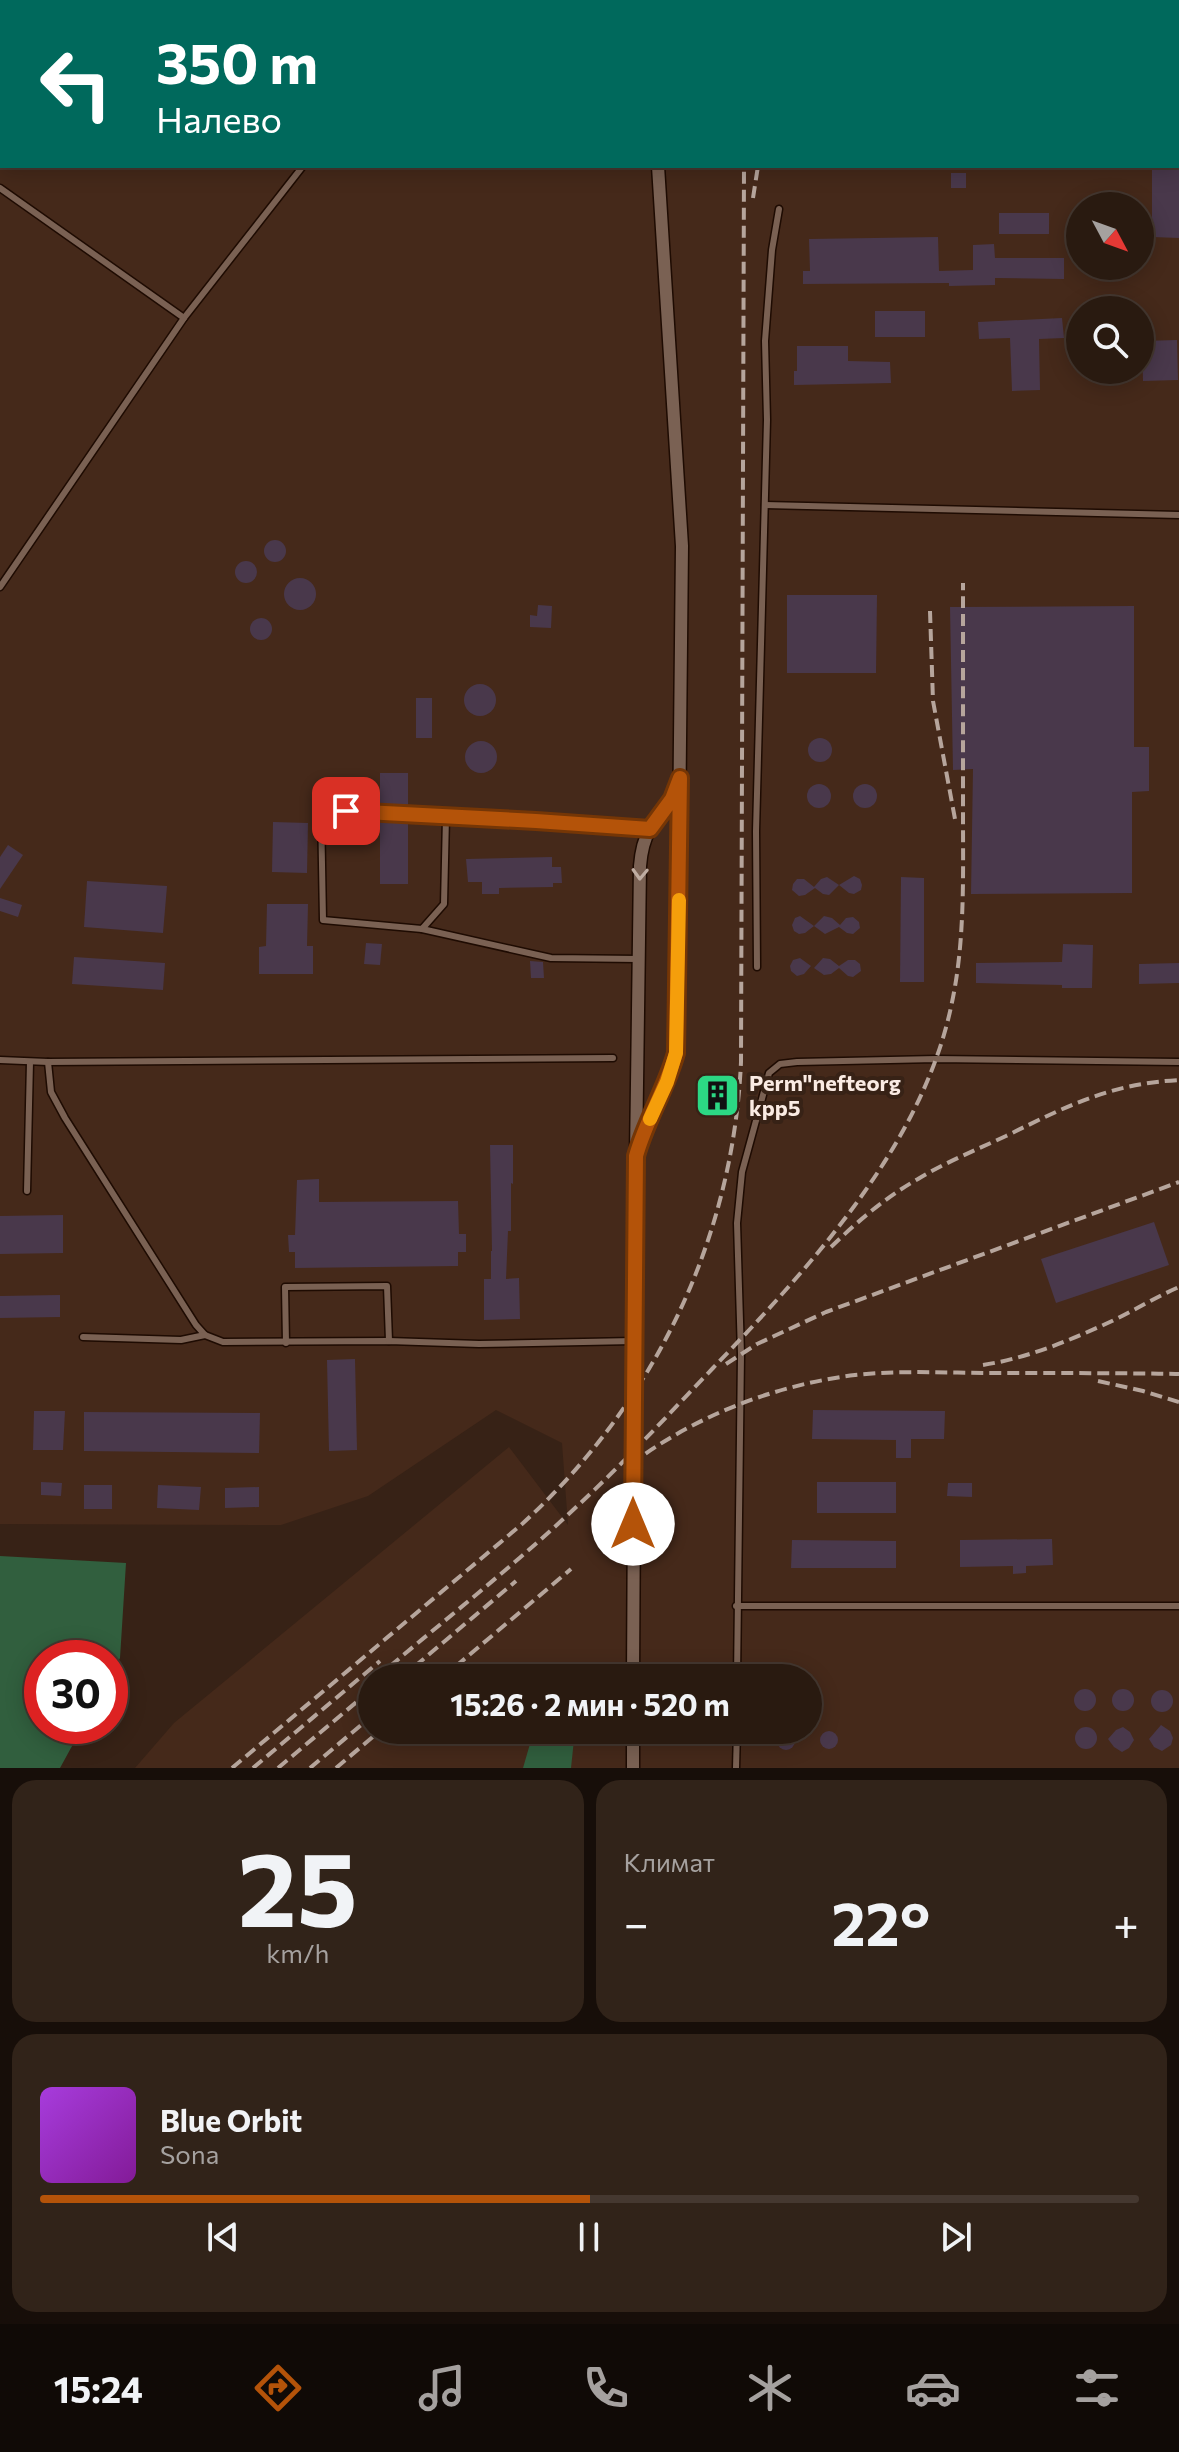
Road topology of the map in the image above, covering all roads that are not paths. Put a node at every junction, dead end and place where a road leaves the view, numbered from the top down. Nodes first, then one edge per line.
1 (301, 168) edge
2 (658, 168) edge
3 (0, 188) edge
4 (779, 209) dead end
5 (184, 318) junction
6 (765, 505) junction
7 (1179, 515) edge
8 (0, 587) edge
9 (680, 778) junction
10 (446, 817) junction
11 (650, 829) junction
12 (422, 929) junction
13 (638, 959) junction
14 (757, 967) dead end
15 (613, 1058) dead end
16 (0, 1060) edge
17 (30, 1062) junction
18 (48, 1062) junction
19 (1179, 1062) edge
20 (636, 1156) junction
21 (27, 1191) dead end
22 (205, 1335) junction
23 (83, 1337) dead end
24 (389, 1341) junction
25 (634, 1341) junction
26 (286, 1343) junction
27 (736, 1606) junction
28 (1179, 1606) edge
29 (633, 1664) edge
30 (737, 1664) edge
31 (633, 1744) edge
32 (737, 1744) edge
33 (633, 1768) edge
34 (736, 1768) edge

1 - 5 lane
2 - 9 street
3 - 5 lane
4 - 6 lane
5 - 8 lane
6 - 7 lane
6 - 14 lane
9 - 11 street
9 - 20 street
10 - 11 lane
10 - 12 lane
10 - 12 lane
11 -> 13 street
12 - 13 lane
13 - 20 street
15 - 18 lane
16 - 17 lane
17 - 18 lane
17 - 21 lane
18 - 22 lane
19 - 27 lane
20 - 25 street
22 - 23 lane
22 - 26 lane
24 - 25 lane
24 - 26 lane
24 - 26 lane
25 - 29 street
27 - 28 lane
27 - 30 lane
31 - 33 street
32 - 34 lane

